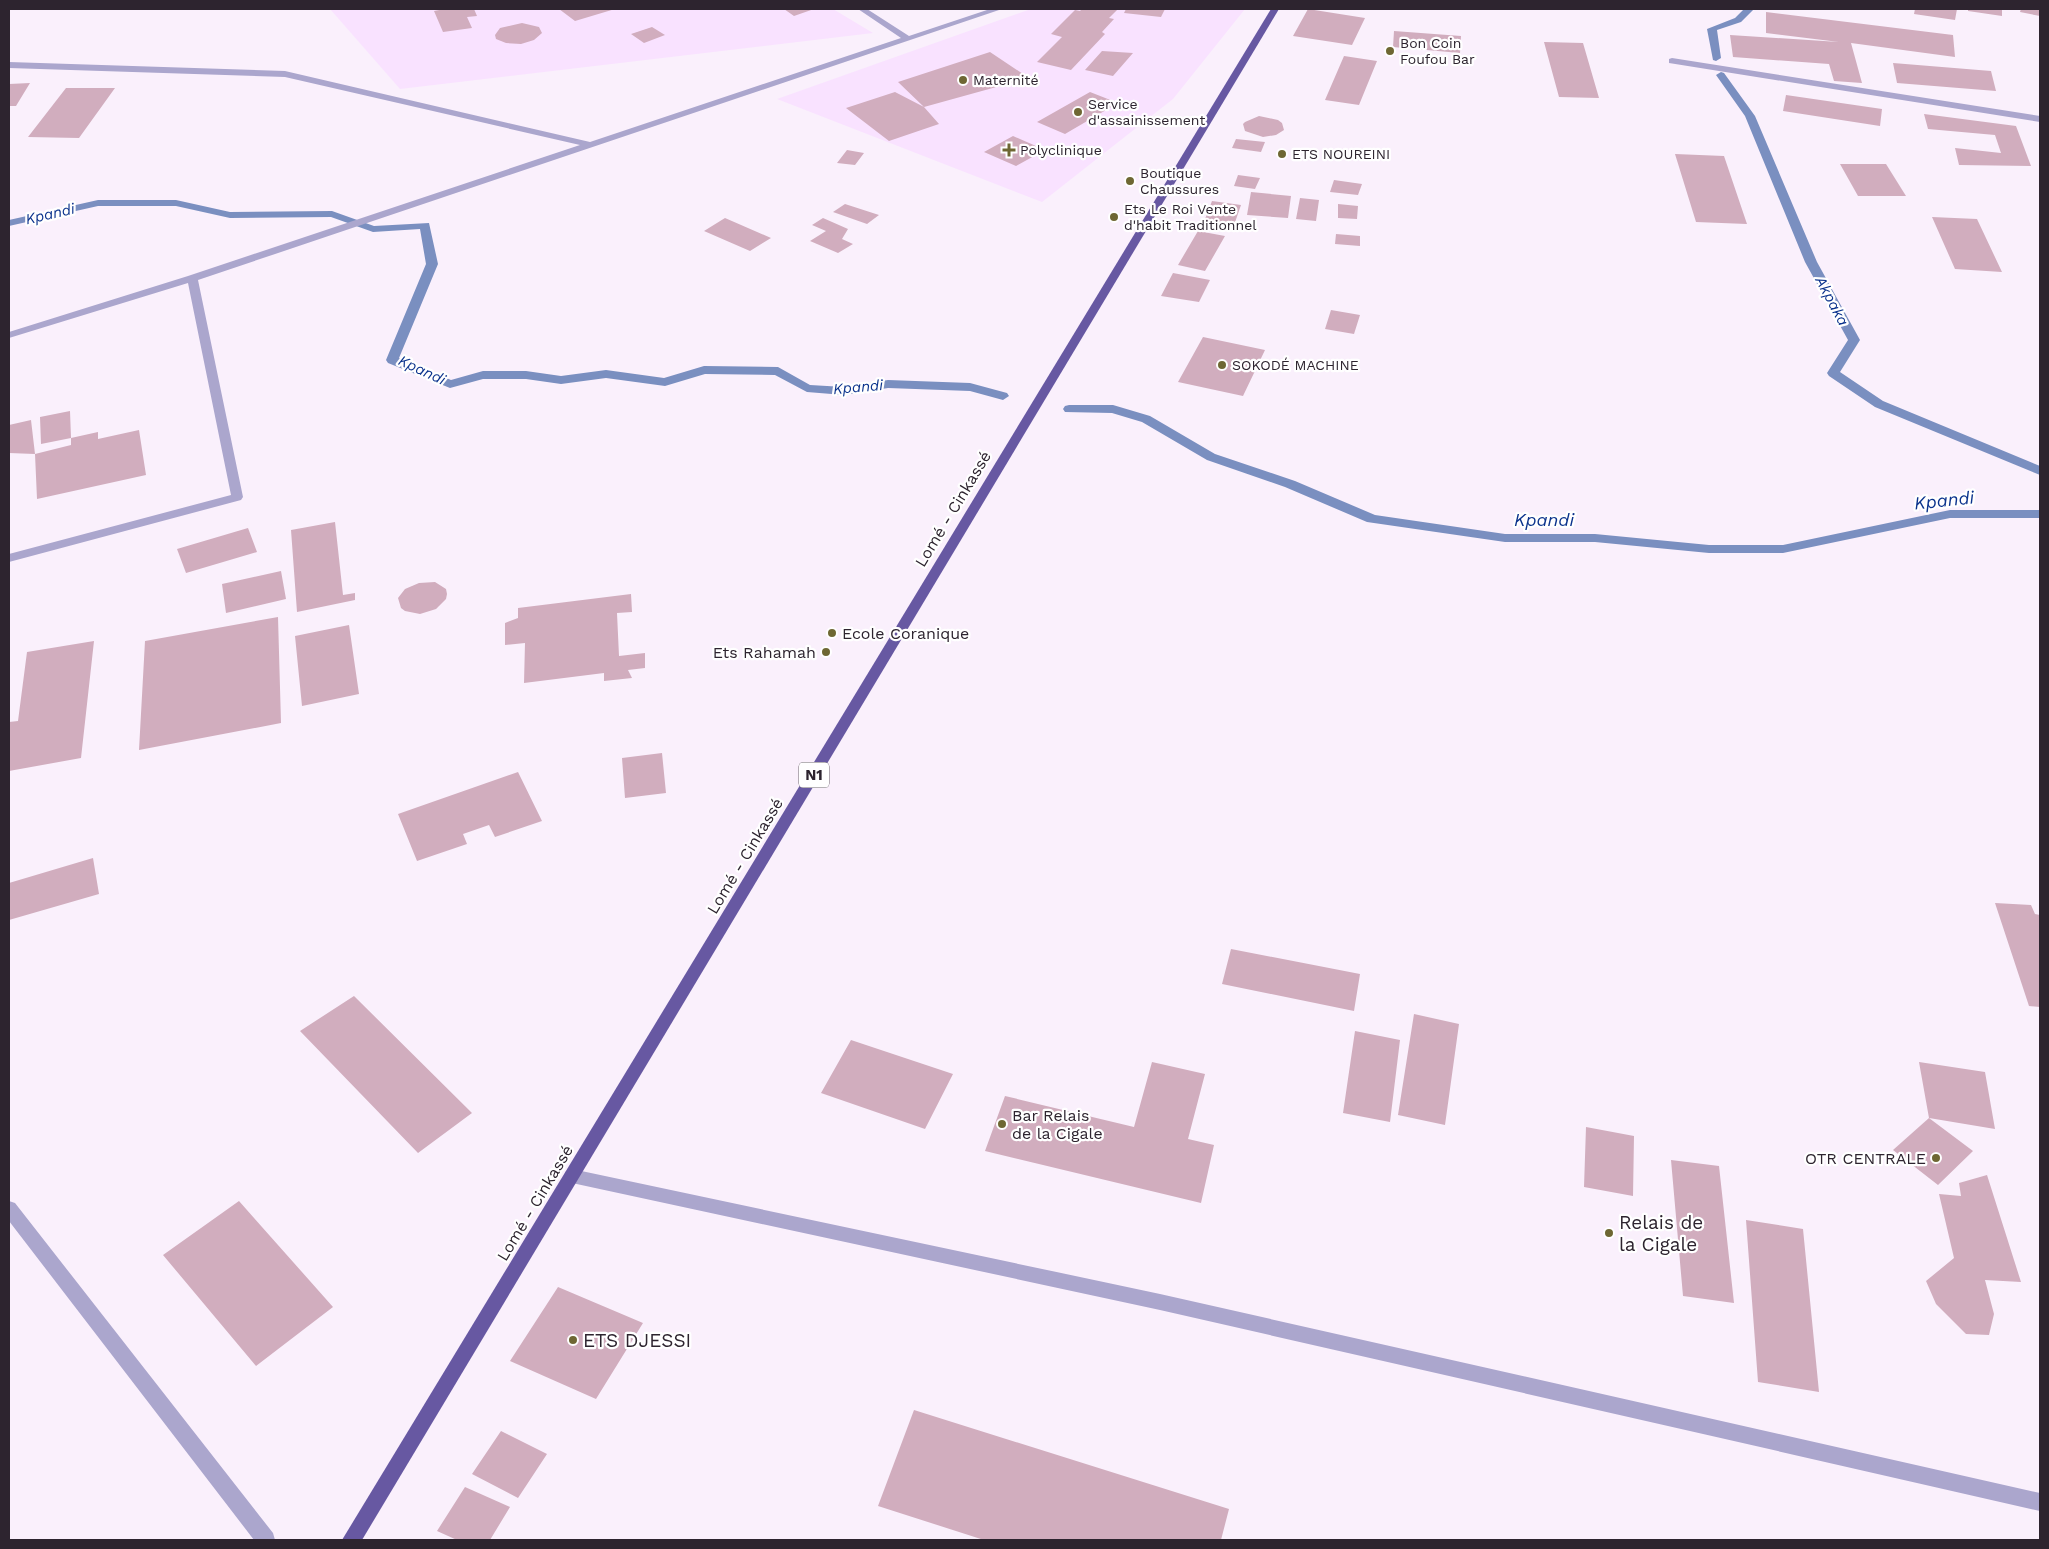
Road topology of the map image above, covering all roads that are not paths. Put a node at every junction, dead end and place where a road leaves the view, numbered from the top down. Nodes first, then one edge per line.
1 (862, 9) edge
2 (998, 9) edge
3 (1274, 9) edge
4 (908, 39) junction
5 (1672, 61) dead end
6 (9, 65) edge
7 (2040, 119) edge
8 (591, 145) junction
9 (192, 278) junction
10 (9, 335) edge
11 (9, 558) edge
12 (572, 1176) junction
13 (9, 1208) edge
14 (2040, 1502) edge
15 (266, 1540) edge
16 (351, 1540) edge

1 - 4 street
2 - 4 street
3 - 12 highway, Lomé - Cinkassé / N1
4 - 8 street
5 - 7 street
6 - 8 street
8 - 9 street
9 - 10 street
9 - 11 street
12 - 14 street
12 - 16 highway, Lomé - Cinkassé / N1
13 - 15 street

